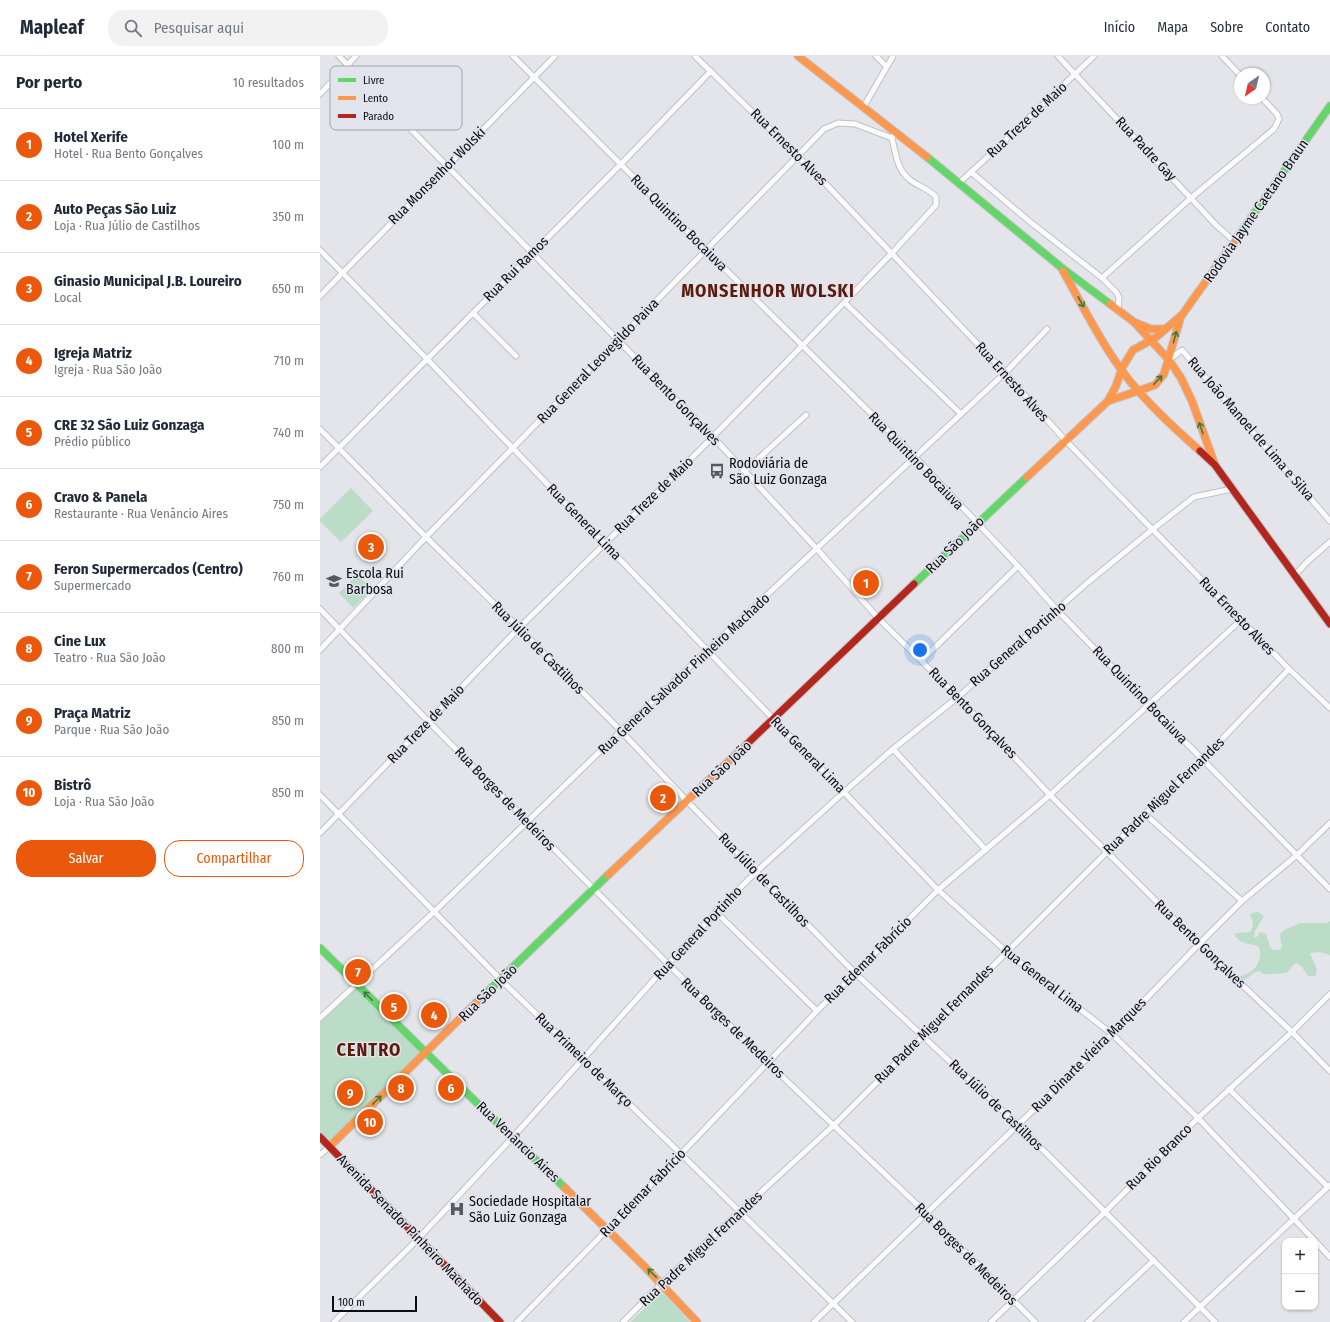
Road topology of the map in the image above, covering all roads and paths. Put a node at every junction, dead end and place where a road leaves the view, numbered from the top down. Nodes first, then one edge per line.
1 (339, 56) edge
2 (356, 56) edge
3 (513, 56) edge
4 (555, 56) edge
5 (695, 56) edge
6 (798, 56) edge
7 (876, 56) edge
8 (893, 56) edge
9 (1058, 56) edge
10 (1094, 56) edge
11 (1222, 56) edge
12 (348, 64) joint
13 (886, 66) junction
14 (1234, 69) edge
15 (711, 71) junction
16 (1076, 74) junction
17 (535, 78) junction
18 (330, 83) edge
19 (320, 94) edge
20 (1268, 104) edge
21 (1330, 106) edge
22 (863, 108) junction
23 (412, 130) edge
24 (893, 136) junction
25 (798, 156) junction
26 (621, 164) junction
27 (447, 166) junction
28 (971, 172) junction
29 (958, 183) junction
30 (1191, 198) junction
31 (1234, 241) junction
32 (320, 250) edge
33 (706, 250) junction
34 (532, 253) junction
35 (892, 253) junction
36 (1062, 268) junction
37 (343, 272) junction
38 (1102, 278) junction
39 (320, 296) edge
40 (845, 302) junction
41 (1118, 310) junction
42 (472, 313) junction
43 (1182, 315) junction
44 (1134, 322) junction
45 (1047, 329) dead end
46 (1166, 329) junction
47 (618, 340) junction
48 (1150, 341) junction
49 (802, 346) junction
50 (516, 356) dead end
51 (427, 359) junction
52 (1169, 360) junction
53 (1122, 368) junction
54 (1004, 373) junction
55 (1138, 391) junction
56 (1108, 401) junction
57 (961, 414) junction
58 (806, 415) dead end
59 (320, 429) edge
60 (713, 437) junction
61 (1066, 441) junction
62 (338, 448) junction
63 (513, 448) junction
64 (915, 457) junction
65 (1215, 465) junction
66 (320, 467) edge
67 (745, 471) junction
68 (1232, 489) junction
69 (1330, 521) edge
70 (977, 523) junction
71 (1153, 529) junction
72 (426, 537) junction
73 (1330, 542) edge
74 (605, 543) junction
75 (817, 549) junction
76 (1018, 566) junction
77 (1295, 575) junction
78 (320, 609) edge
79 (1057, 610) junction
80 (879, 619) junction
81 (1241, 620) junction
82 (1330, 624) edge
83 (519, 628) junction
84 (340, 629) junction
85 (320, 650) edge
86 (707, 651) junction
87 (922, 660) junction
88 (1289, 669) junction
89 (958, 697) junction
90 (1148, 704) junction
91 (1330, 708) edge
92 (773, 720) junction
93 (429, 722) junction
94 (621, 731) junction
95 (893, 749) junction
96 (1202, 760) junction
97 (844, 792) junction
98 (1050, 794) junction
99 (320, 795) edge
100 (688, 801) junction
101 (339, 814) junction
102 (1145, 814) junction
103 (528, 823) junction
104 (1330, 823) edge
105 (320, 833) edge
106 (986, 850) junction
107 (1107, 852) junction
108 (1296, 855) junction
109 (756, 871) junction
110 (593, 889) junction
111 (1330, 889) edge
112 (938, 890) junction
113 (1242, 901) junction
114 (435, 912) junction
115 (716, 912) junction
116 (1198, 944) junction
117 (320, 948) edge
118 (1006, 952) junction
119 (668, 964) junction
120 (855, 973) junction
121 (501, 980) junction
122 (356, 984) junction
123 (1330, 994) edge
124 (817, 1011) junction
125 (320, 1018) edge
126 (1292, 1032) junction
127 (1112, 1034) junction
128 (922, 1035) junction
129 (426, 1054) junction
130 (583, 1060) junction
131 (767, 1062) junction
132 (1330, 1071) edge
133 (1229, 1090) junction
134 (1198, 1118) junction
135 (834, 1125) junction
136 (1018, 1125) junction
137 (320, 1137) edge
138 (513, 1138) junction
139 (329, 1147) junction
140 (681, 1154) junction
141 (320, 1155) edge
142 (1329, 1186) edge
143 (741, 1212) junction
144 (1105, 1212) junction
145 (926, 1213) junction
146 (1295, 1220) junction
147 (608, 1229) junction
148 (1312, 1238) edge
149 (418, 1239) junction
150 (1318, 1244) edge
151 (1330, 1257) edge
152 (1154, 1260) junction
153 (662, 1283) junction
154 (1013, 1300) junction
155 (833, 1304) junction
156 (1201, 1307) junction
157 (334, 1322) edge
158 (500, 1322) edge
159 (518, 1322) edge
160 (623, 1322) edge
161 (697, 1322) edge
162 (814, 1322) edge
163 (852, 1322) edge
164 (991, 1322) edge
165 (1035, 1322) edge
166 (1088, 1322) edge
167 (1184, 1322) edge
168 (1215, 1322) edge

1 - 12 street, Rua Bento Gonçalves
2 - 12 street
3 - 17 street, Rua Quintino Bocaiuva
4 - 17 street, Rua Monsenhor Wolski
5 - 15 street, Rua Ernesto Alves
6 - 22 main road
7 - 13 street
8 - 13 street
9 - 16 street, Rua Padre Gay
10 - 16 street, Rua Treze de Maio
11 - 14 street
13 - 22 street
15 - 25 street, Rua Ernesto Alves
15 - 26 street, Rua Rui Ramos
16 - 28 street, Rua Treze de Maio
16 - 30 street, Rua Padre Gay
17 - 26 street, Rua Quintino Bocaiuva
17 - 27 street, Rua Monsenhor Wolski
18 - 19 street
20 - 30 street
21 - 31 main road, Rodovia Jayme Caetano Braun
22 - 24 main road
23 - 27 street, Rua Bento Gonçalves
24 - 25 street, Rua General Leovegildo Paiva
24 - 29 main road
24 - 35 street, Rua Treze de Maio
25 - 33 street, Rua General Leovegildo Paiva
25 - 35 street, Rua Ernesto Alves
26 - 33 street, Rua Quintino Bocaiuva
26 - 34 street, Rua Rui Ramos
27 - 34 street, Rua Bento Gonçalves
27 - 37 street, Rua Monsenhor Wolski
28 - 29 street, Rua Treze de Maio
28 - 38 street
29 - 36 main road
30 - 31 street, Rua Padre Gay
30 - 38 street
31 - 43 main road, Rodovia Jayme Caetano Braun
32 - 37 street, Rua General Lima
33 - 47 street, Rua General Leovegildo Paiva
33 - 49 street, Rua Quintino Bocaiuva
34 - 42 street, Rua Rui Ramos
34 - 47 street, Rua Bento Gonçalves
35 - 40 street, Rua Treze de Maio
35 - 54 street, Rua Ernesto Alves
36 - 41 main road
36 -> 53 main road
37 - 39 street, Rua Monsenhor Wolski
37 - 51 street, Rua General Lima
38 - 41 street
40 - 49 street, Rua Treze de Maio
40 - 57 street
41 - 44 main road
42 - 50 street
42 - 51 street, Rua Rui Ramos
43 - 46 main road, Rodovia Jayme Caetano Braun
52 -> 43 main road, Rodovia Jayme Caetano Braun
44 - 46 main road
44 - 48 main road
45 - 54 street, Rua General Salvador Pinheiro Machado
46 - 48 main road, Rodovia Jayme Caetano Braun
47 - 60 street, Rua Bento Gonçalves
47 - 63 street, Rua General Leovegildo Paiva
48 - 52 main road
48 - 53 main road
49 - 60 street, Rua Treze de Maio
49 - 64 street, Rua Quintino Bocaiuva
51 - 62 street, Rua Rui Ramos
51 - 63 street, Rua General Lima
55 -> 52 main road
65 -> 52 main road
52 - 69 street, Rua João Manoel de Lima e Silva
53 - 55 main road
53 - 56 main road, Rua São João
54 - 57 street, Rua General Salvador Pinheiro Machado
54 - 61 street, Rua Ernesto Alves
55 - 56 main road, Rua São João
55 - 65 main road
56 - 61 main road, Rua São João
57 - 64 street, Rua General Salvador Pinheiro Machado
58 - 67 street
59 - 62 street, Rua Júlio de Castilhos
60 - 67 street, Rua Bento Gonçalves
60 - 74 street, Rua Treze de Maio
61 - 70 main road, Rua São João
61 - 71 street, Rua Ernesto Alves
62 - 66 street, Rua Rui Ramos
62 - 72 street, Rua Júlio de Castilhos
63 - 72 street, Rua General Leovegildo Paiva
63 - 74 street, Rua General Lima
64 - 70 street, Rua Quintino Bocaiuva
64 - 75 street, Rua General Salvador Pinheiro Machado
65 - 68 main road
67 - 75 street, Rua Bento Gonçalves
68 - 71 street, Rua General Portinho
68 - 77 main road
70 - 76 street, Rua Quintino Bocaiuva
70 - 80 main road, Rua São João
71 - 79 street, Rua General Portinho
71 - 81 street, Rua Ernesto Alves
72 - 83 street, Rua Júlio de Castilhos
72 - 84 street, Rua General Leovegildo Paiva
73 - 77 street
74 - 83 street, Rua Treze de Maio
74 - 86 street, Rua General Lima
75 - 80 street, Rua Bento Gonçalves
75 - 86 street, Rua General Salvador Pinheiro Machado
76 - 79 street, Rua Quintino Bocaiuva
76 - 87 street
77 - 82 main road
78 - 84 street, Rua Borges de Medeiros
79 - 89 street, Rua General Portinho
79 - 90 street, Rua Quintino Bocaiuva
80 - 87 street, Rua Bento Gonçalves
80 - 92 main road, Rua São João
81 - 88 street, Rua Ernesto Alves
81 - 90 street, Rua Edemar Fabrício
83 - 93 street, Rua Treze de Maio
83 - 94 street, Rua Júlio de Castilhos
84 - 85 street, Rua General Leovegildo Paiva
84 - 93 street, Rua Borges de Medeiros
86 - 92 street, Rua General Lima
86 - 94 street, Rua General Salvador Pinheiro Machado
87 - 89 street, Rua Bento Gonçalves
88 - 91 street, Rua Ernesto Alves
88 - 96 street, Rua Padre Miguel Fernandes
89 - 95 street, Rua General Portinho
89 - 98 street, Rua Bento Gonçalves
90 - 96 street, Rua Quintino Bocaiuva
90 - 98 street, Rua Edemar Fabrício
92 - 97 street, Rua General Lima
92 - 100 main road, Rua São João
93 - 101 street, Rua Treze de Maio
93 - 103 street, Rua Borges de Medeiros
94 - 100 street, Rua Júlio de Castilhos
94 - 103 street, Rua General Salvador Pinheiro Machado
95 - 97 street, Rua General Portinho
95 - 106 street
96 - 102 street, Rua Padre Miguel Fernandes
96 - 108 street, Rua Quintino Bocaiuva
97 - 109 street, Rua General Portinho
97 - 112 street, Rua General Lima
98 - 106 street, Rua Edemar Fabrício
98 - 107 street, Rua Bento Gonçalves
99 - 101 street, Rua Primeiro de Março
100 - 109 street, Rua Júlio de Castilhos
100 - 110 main road, Rua São João
101 - 105 street, Rua Treze de Maio
101 - 114 street, Rua Primeiro de Março
102 - 107 street, Rua Padre Miguel Fernandes
102 - 113 street
103 - 110 street, Rua Borges de Medeiros
103 - 114 street, Rua General Salvador Pinheiro Machado
104 - 108 street, Rua Dinarte Vieira Marques
106 - 112 street, Rua Edemar Fabrício
107 - 116 street, Rua Bento Gonçalves
107 - 118 street, Rua Padre Miguel Fernandes
108 - 111 street, Rua Quintino Bocaiuva
108 - 113 street, Rua Dinarte Vieira Marques
109 - 115 street, Rua General Portinho
109 - 120 street, Rua Júlio de Castilhos
110 - 119 street, Rua Borges de Medeiros
110 - 121 main road, Rua São João
112 - 118 street, Rua General Lima
112 - 120 street, Rua Edemar Fabrício
113 - 116 street, Rua Dinarte Vieira Marques
114 - 121 street, Rua Primeiro de Março
114 - 122 street, Rua General Salvador Pinheiro Machado
115 - 119 street, Rua General Portinho
115 - 124 street
116 - 126 street, Rua Bento Gonçalves
116 - 127 street, Rua Dinarte Vieira Marques
117 - 122 main road, Rua Venâncio Aires
118 - 127 street, Rua General Lima
118 - 128 street, Rua Padre Miguel Fernandes
119 - 130 street, Rua General Portinho
119 - 131 street, Rua Borges de Medeiros
120 - 124 street, Rua Edemar Fabrício
120 - 128 street, Rua Júlio de Castilhos
121 - 129 main road, Rua São João
121 - 130 street, Rua Primeiro de Março
122 - 125 street, Rua General Salvador Pinheiro Machado
129 -> 122 main road, Rua Venâncio Aires
123 - 126 street, Rua Rio Branco
124 - 131 street, Rua Edemar Fabrício
126 - 132 street, Rua Bento Gonçalves
126 - 133 street, Rua Rio Branco
127 - 134 street, Rua General Lima
127 - 136 street, Rua Dinarte Vieira Marques
128 - 135 street, Rua Padre Miguel Fernandes
128 - 136 street, Rua Júlio de Castilhos
129 - 138 main road, Rua Venâncio Aires
139 -> 129 main road, Rua São João
130 - 138 street, Rua General Portinho
130 - 140 street, Rua Primeiro de Março
131 - 135 street, Rua Borges de Medeiros
131 - 140 street, Rua Edemar Fabrício
133 - 134 street, Rua Rio Branco
133 - 142 street
134 - 144 street, Rua Rio Branco
134 - 146 street, Rua General Lima
135 - 143 street, Rua Padre Miguel Fernandes
135 - 145 street, Rua Borges de Medeiros
136 - 144 street, Rua Júlio de Castilhos
136 - 145 street, Rua Dinarte Vieira Marques
137 - 139 main road, Avenida Senador Pinheiro Machado
138 - 147 main road, Rua Venâncio Aires
138 - 149 street, Rua General Portinho
139 - 141 street, Rua São João
139 - 149 main road, Avenida Senador Pinheiro Machado
140 - 143 street, Rua Primeiro de Março
140 - 147 street, Rua Edemar Fabrício
142 - 146 street
143 - 153 street, Rua Padre Miguel Fernandes
143 - 155 street, Rua Primeiro de Março
144 - 152 street, Rua Júlio de Castilhos
144 - 154 street, Rua Rio Branco
145 - 154 street, Rua Borges de Medeiros
145 - 155 street, Rua Dinarte Vieira Marques
146 - 148 street, Rua General Lima
146 - 156 street
153 -> 147 main road, Rua Venâncio Aires
147 - 159 street, Rua Edemar Fabrício
149 - 157 street, Rua General Portinho
149 - 158 main road, Avenida Senador Pinheiro Machado
150 - 151 street, Rua General Lima
152 - 156 street, Rua Júlio de Castilhos
152 - 166 street
153 - 160 street, Rua Padre Miguel Fernandes
153 - 161 main road, Rua Venâncio Aires
154 - 164 street, Rua Rio Branco
154 - 165 street, Rua Borges de Medeiros
155 - 162 street, Rua Dinarte Vieira Marques
155 - 163 street, Rua Primeiro de Março
156 - 167 street
156 - 168 street, Rua Júlio de Castilhos

